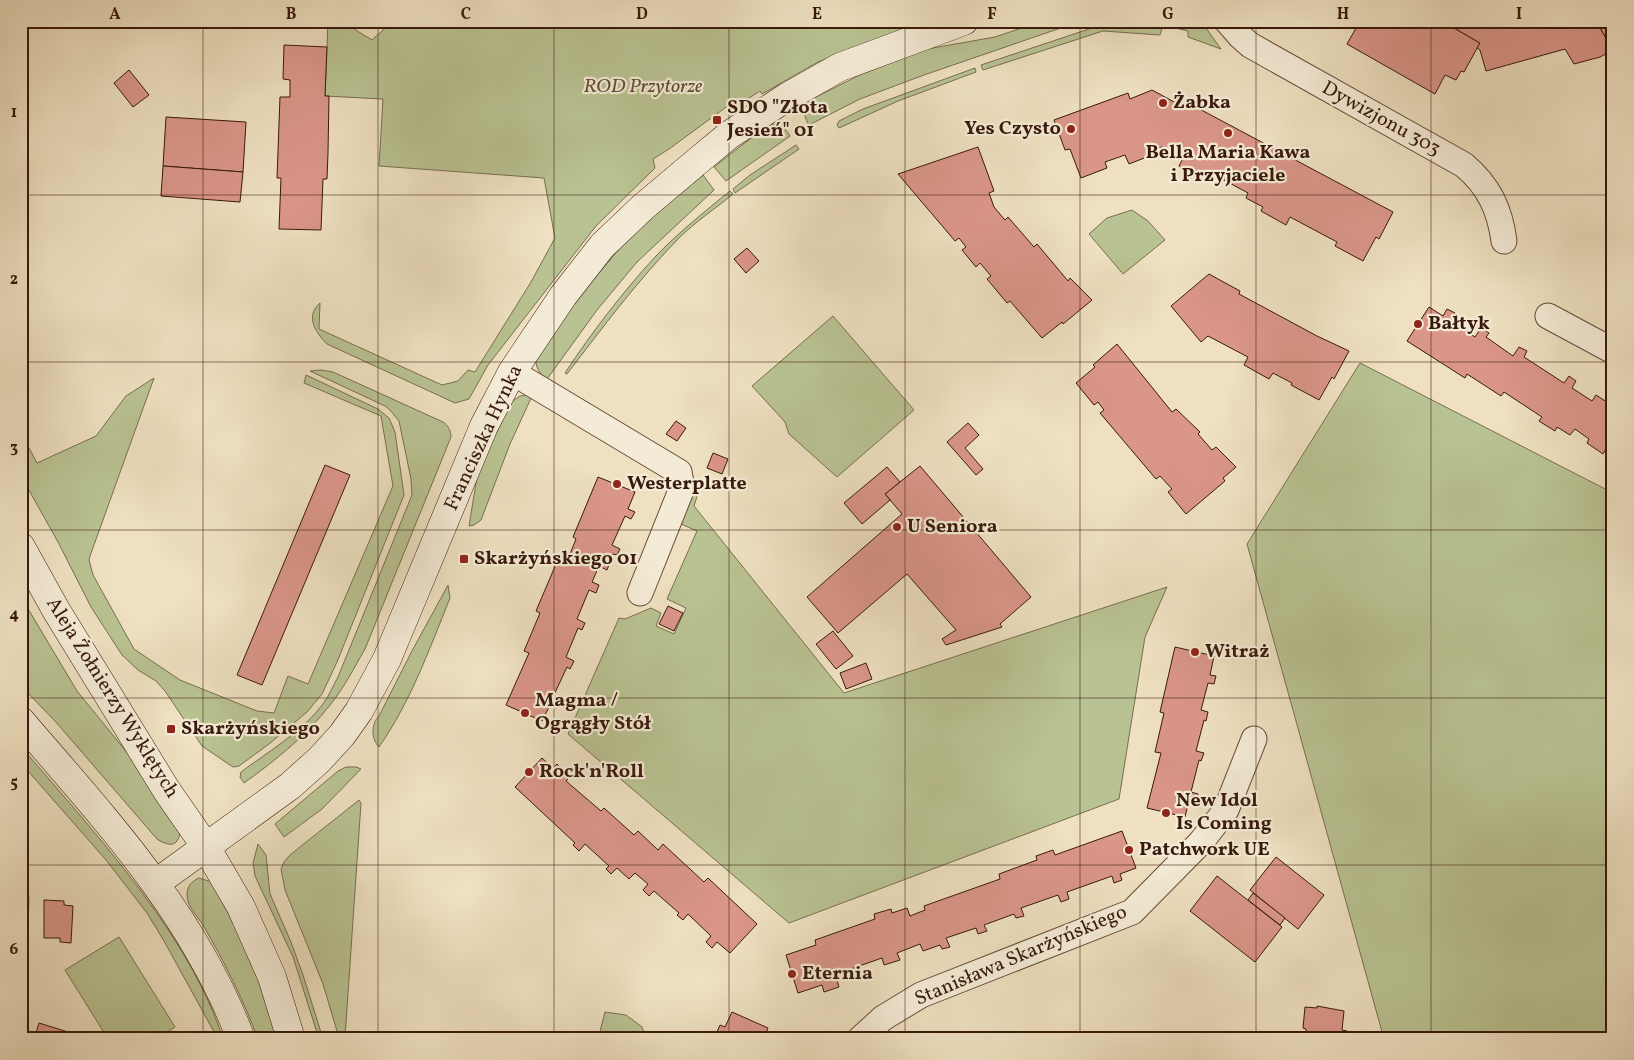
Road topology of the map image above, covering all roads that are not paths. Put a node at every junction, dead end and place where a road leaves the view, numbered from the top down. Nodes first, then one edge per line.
1 (964, 21) edge
2 (1226, 21) edge
3 (1504, 241) dead end
4 (1548, 316) dead end
5 (1613, 351) edge
6 (512, 372) junction
7 (21, 548) edge
8 (640, 594) dead end
9 (21, 721) edge
10 (1254, 739) dead end
11 (206, 847) junction
12 (156, 883) junction
13 (240, 1039) edge
14 (291, 1039) edge
15 (860, 1039) edge

1 - 6 street, Franciszka Hynka
2 - 3 street, Dywizjonu 303
4 - 5 street
6 - 8 street
6 - 11 street, Franciszka Hynka
7 - 11 street, Aleja Żołnierzy Wyklętych
9 - 12 street
10 - 15 street, Stanisława Skarżyńskiego
11 - 12 street, Franciszka Hynka
11 - 14 street
12 - 13 street

